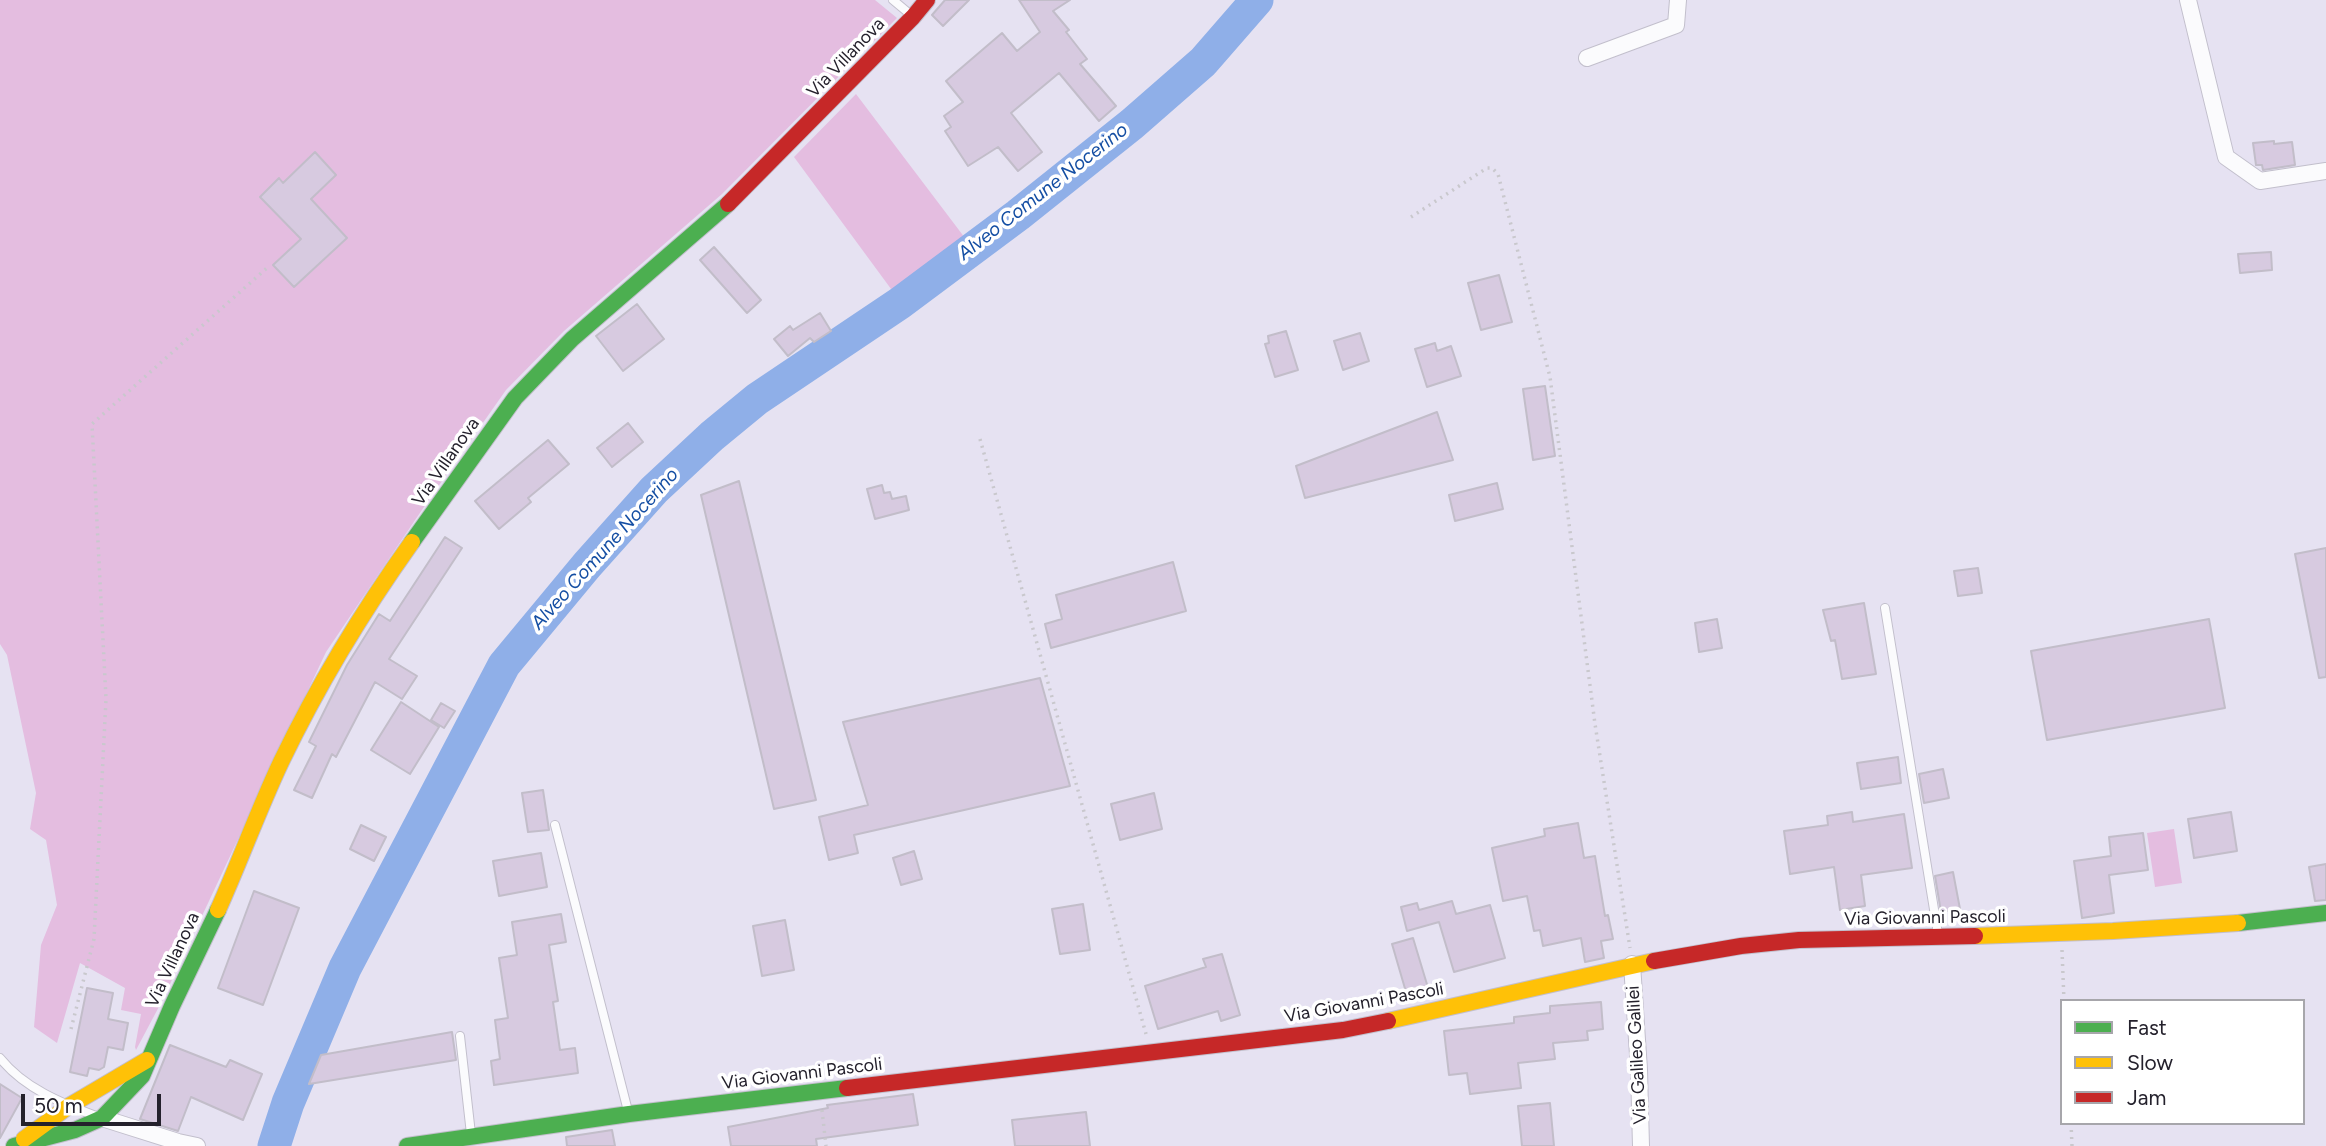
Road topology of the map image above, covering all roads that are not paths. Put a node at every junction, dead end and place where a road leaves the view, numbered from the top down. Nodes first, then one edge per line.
1 (893, 0) edge
2 (928, 0) edge
3 (1678, 0) edge
4 (2188, 0) edge
5 (913, 17) junction
6 (1587, 58) dead end
7 (2326, 171) edge
8 (1885, 608) dead end
9 (555, 825) dead end
10 (2326, 913) edge
11 (1938, 937) junction
12 (1632, 964) junction
13 (460, 1037) dead end
14 (0, 1058) edge
15 (149, 1059) junction
16 (69, 1106) junction
17 (629, 1114) junction
18 (102, 1118) junction
19 (472, 1137) junction
20 (178, 1144) edge
21 (15, 1145) edge
22 (197, 1146) edge
23 (407, 1146) edge
24 (1641, 1146) edge

1 - 5 lane
2 - 5 street, Via Villanova
3 - 6 street
4 - 7 street
5 - 15 street, Via Villanova
8 - 11 lane
9 - 17 lane
10 - 11 street, Via Giovanni Pascoli
11 - 12 street, Via Giovanni Pascoli
12 - 17 street, Via Giovanni Pascoli
12 - 24 street, Via Galileo Galilei
13 - 19 lane
14 - 16 lane
15 - 16 street, Via Villanova
15 - 18 street, Via Villanova
16 - 18 lane
16 - 21 street, Via Villanova
17 - 19 street, Via Giovanni Pascoli
18 - 20 street
18 - 21 street, Via Villanova
19 - 23 street, Via Giovanni Pascoli
20 - 22 street

